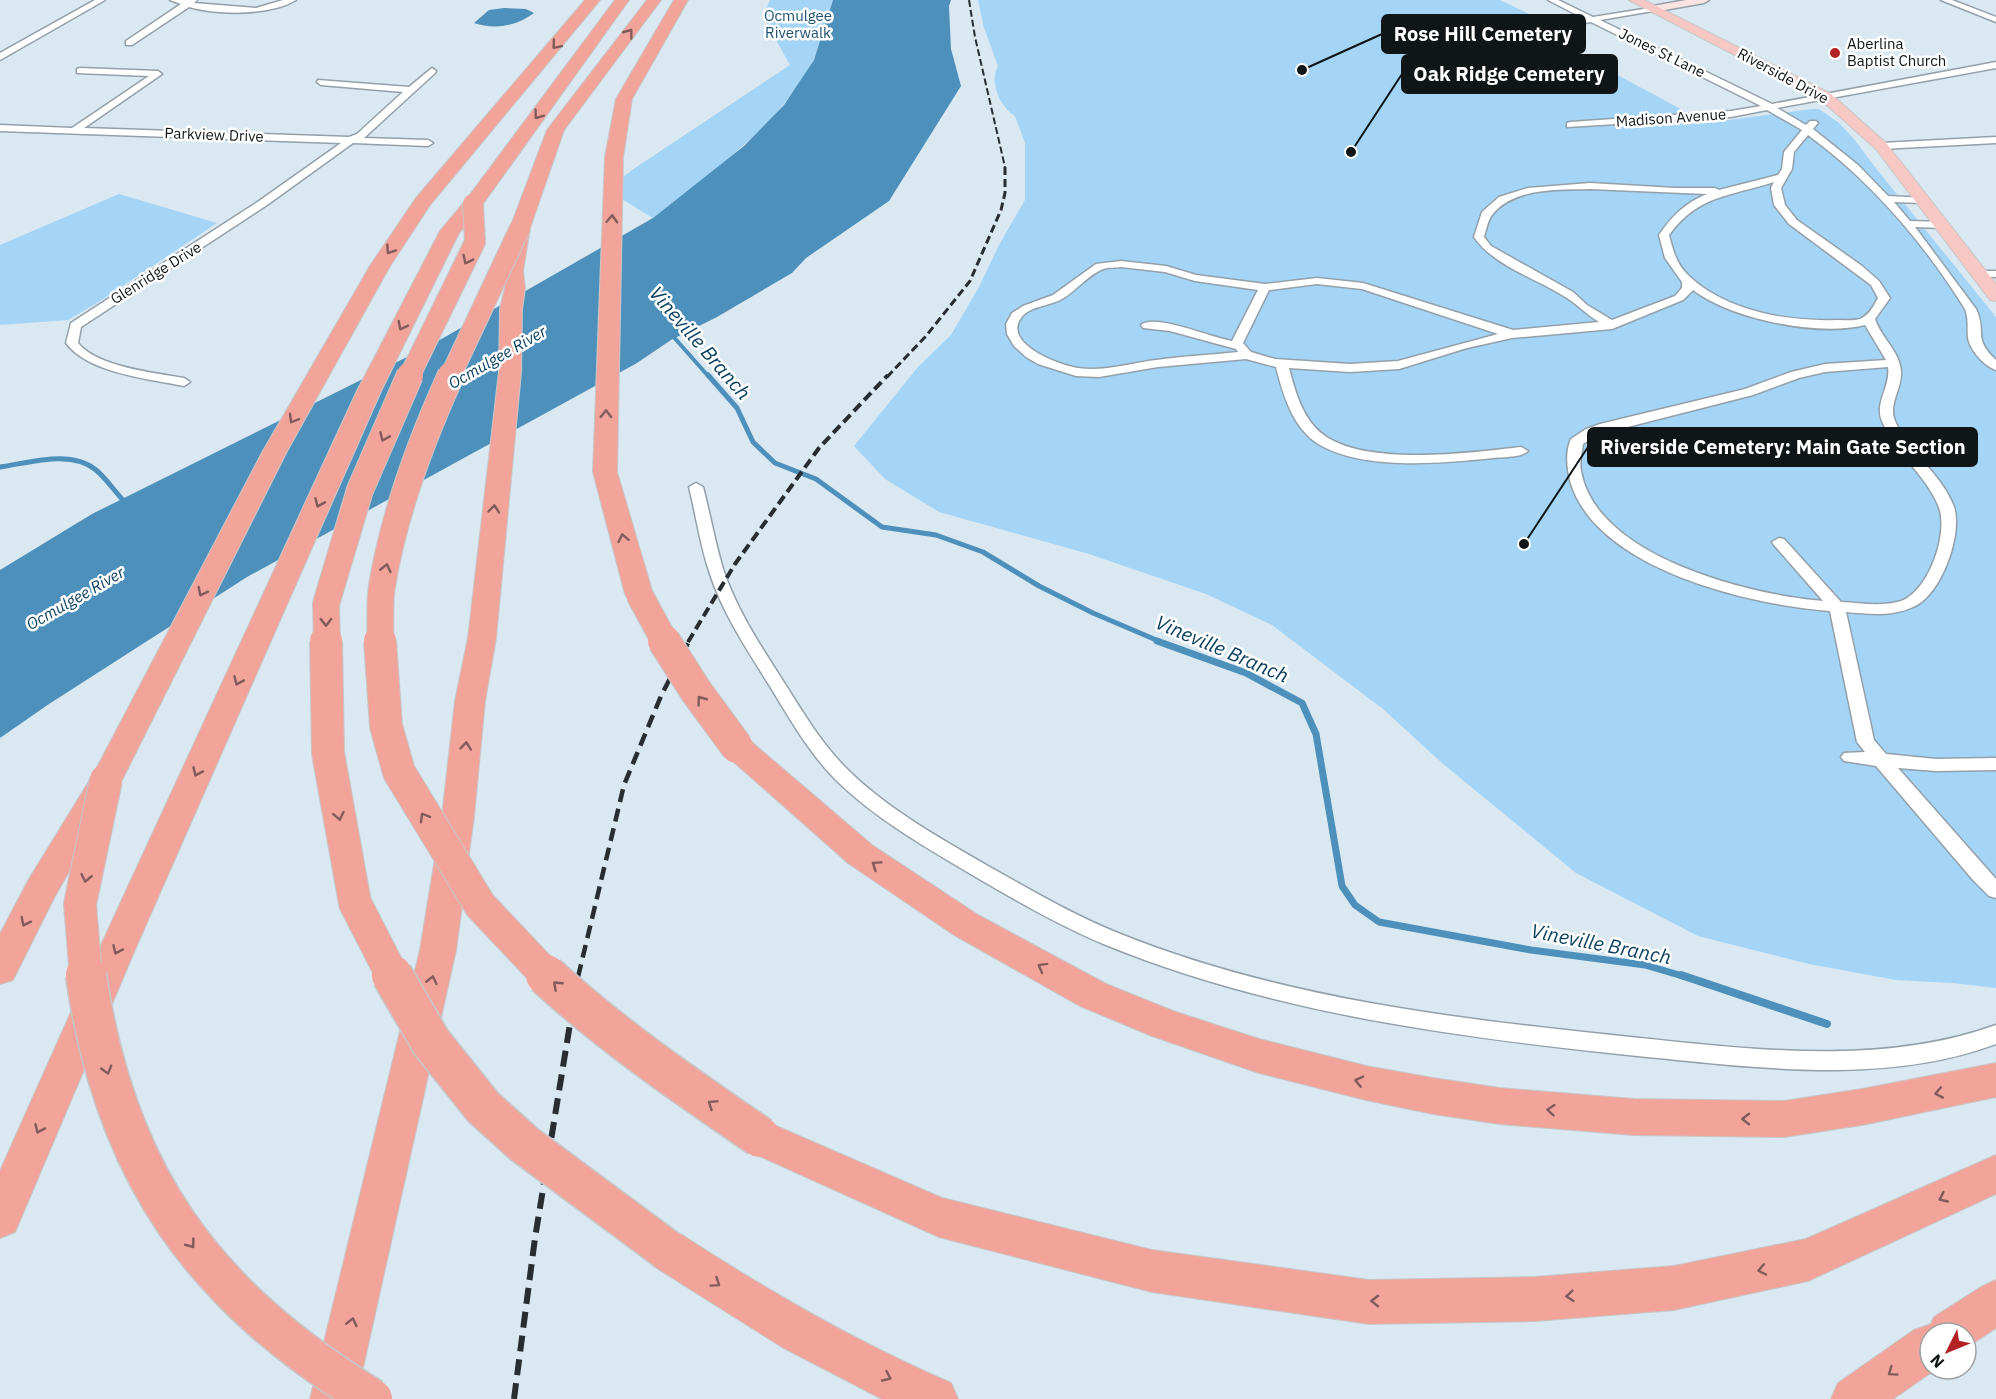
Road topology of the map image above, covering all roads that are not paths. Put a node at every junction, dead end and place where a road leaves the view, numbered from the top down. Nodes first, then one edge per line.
1 (101, 0) edge
2 (174, 0) edge
3 (292, 0) edge
4 (593, 0) edge
5 (622, 0) edge
6 (654, 0) edge
7 (681, 0) edge
8 (1552, 0) edge
9 (1635, 0) edge
10 (1704, 0) edge
11 (1945, 0) edge
12 (190, 2) edge
13 (1653, 9) junction
14 (1593, 19) junction
15 (1996, 20) edge
16 (1523, 31) dead end
17 (129, 43) dead end
18 (0, 57) edge
19 (1996, 65) edge
20 (80, 70) dead end
21 (432, 70) dead end
22 (321, 82) dead end
23 (411, 90) junction
24 (1826, 98) junction
25 (1769, 107) junction
26 (1570, 125) dead end
27 (1810, 127) junction
28 (0, 128) edge
29 (73, 131) junction
30 (351, 140) junction
31 (1996, 140) edge
32 (429, 143) dead end
33 (1881, 146) junction
34 (1778, 178) junction
35 (1750, 187) junction
36 (1670, 191) junction
37 (1719, 192) junction
38 (1776, 195) junction
39 (1885, 199) junction
40 (1923, 200) junction
41 (473, 204) junction
42 (1694, 204) junction
43 (1906, 224) junction
44 (1942, 225) junction
45 (520, 228) junction
46 (1979, 274) junction
47 (1996, 274) edge
48 (1688, 281) junction
49 (1265, 287) junction
50 (1682, 296) junction
51 (1996, 296) edge
52 (1715, 298) junction
53 (1869, 319) junction
54 (1147, 325) dead end
55 (1612, 325) junction
56 (1512, 334) junction
57 (1243, 350) junction
58 (1893, 363) junction
59 (1282, 364) junction
60 (1996, 366) edge
61 (184, 382) dead end
62 (1521, 451) dead end
63 (696, 487) dead end
64 (1779, 542) dead end
65 (1838, 607) junction
66 (1851, 757) dead end
67 (1881, 759) junction
68 (1996, 764) edge
69 (106, 780) junction
70 (1996, 891) edge
71 (0, 969) edge
72 (1996, 1035) edge
73 (1996, 1080) edge
74 (1996, 1174) edge
75 (0, 1218) edge
76 (1996, 1302) edge
77 (1968, 1321) edge
78 (1918, 1354) edge
79 (333, 1399) edge
80 (372, 1399) edge
81 (935, 1399) edge
82 (1854, 1399) edge

1 - 18 street
2 - 12 street
3 - 12 street
4 -> 69 highway
5 -> 41 highway
45 -> 6 highway
73 -> 7 highway, bridge
8 - 14 street, Jones St Lane
9 - 13 main road, Riverside Drive
10 - 13 street
11 - 15 street
12 - 17 street
13 - 14 street
13 - 24 main road, Riverside Drive
14 - 16 street
14 - 25 street, Jones St Lane
19 - 24 street, Madison Avenue
20 - 29 street
21 - 23 street, Glenridge Drive
22 - 23 street
23 - 30 street, Glenridge Drive
24 - 25 street, Madison Avenue
24 - 33 main road, Riverside Drive
25 - 26 street, Madison Avenue
25 - 27 street, Jones St Lane
27 - 34 street
27 - 39 street, Jones St Lane
28 - 29 street, Parkview Drive
29 - 30 street, Parkview Drive
30 - 32 street, Parkview Drive
30 - 61 street, Glenridge Drive
31 - 33 street
33 - 40 main road, Riverside Drive
34 - 35 street
34 - 38 street
35 - 37 street
35 - 38 street
36 - 37 street
36 - 42 street
36 - 55 street
37 - 42 street
38 - 53 street
39 - 40 street
39 - 43 street, Jones St Lane
40 - 44 main road, Riverside Drive
41 -> 75 highway
41 -> 81 highway, bridge
42 - 48 street
43 - 44 street
43 - 60 street, Jones St Lane
44 - 46 main road, Riverside Drive
74 -> 45 highway, bridge
79 -> 45 highway, bridge
46 - 47 street
46 - 51 main road, Riverside Drive
48 - 50 street
48 - 52 street
49 - 56 street
49 - 57 street
49 - 57 street
50 - 52 street
50 - 55 street
52 - 53 street
53 - 58 street
54 - 57 street
55 - 56 street
56 - 59 street
57 - 59 street
58 - 65 street
58 - 65 street
59 - 62 street
63 - 72 street
64 - 65 street
65 - 67 street
66 - 67 street
67 - 68 street
67 - 70 street
69 -> 71 highway
69 -> 80 highway, bridge
76 - 77 highway
78 -> 82 highway

